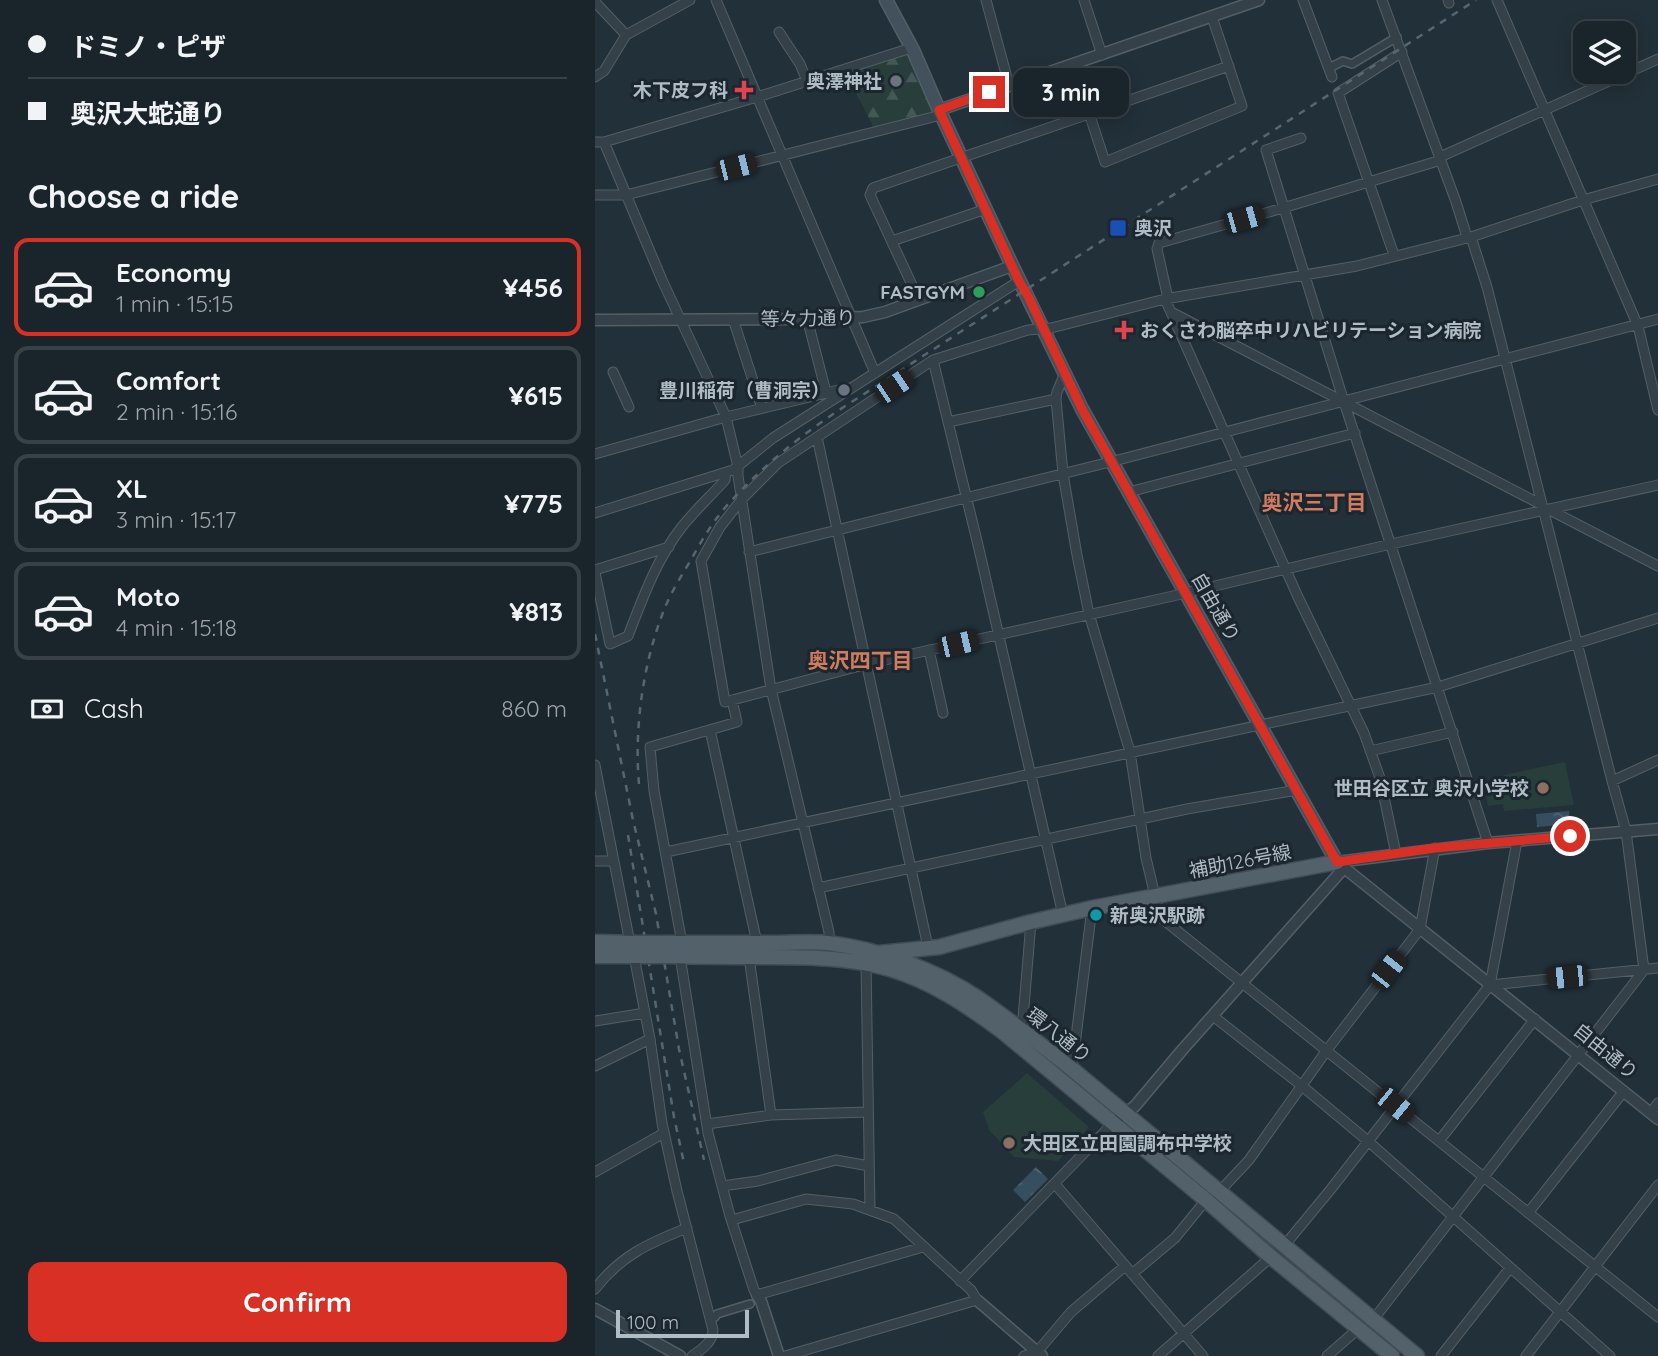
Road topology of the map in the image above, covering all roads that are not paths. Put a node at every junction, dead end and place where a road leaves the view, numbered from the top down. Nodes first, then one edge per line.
1 (690, 0) edge
2 (716, 0) edge
3 (886, 0) edge
4 (986, 0) edge
5 (1084, 0) edge
6 (1259, 0) edge
7 (1303, 0) edge
8 (1382, 0) edge
9 (1497, 0) edge
10 (595, 2) edge
11 (1240, 3) edge
12 (1212, 17) junction
13 (779, 32) dead end
14 (625, 35) junction
15 (1397, 37) junction
16 (911, 48) junction
17 (1402, 52) junction
18 (1102, 55) junction
19 (1658, 59) edge
20 (1073, 64) junction
21 (1229, 66) junction
22 (1330, 73) joint
23 (595, 78) edge
24 (807, 81) junction
25 (1009, 85) junction
26 (757, 97) junction
27 (1544, 110) junction
28 (940, 113) junction
29 (1090, 113) junction
30 (1301, 138) dead end
31 (600, 142) edge
32 (782, 156) junction
33 (962, 158) junction
34 (1441, 158) junction
35 (1658, 179) edge
36 (1370, 182) junction
37 (595, 195) edge
38 (626, 195) junction
39 (1583, 200) junction
40 (1283, 208) junction
41 (986, 209) junction
42 (1469, 237) junction
43 (892, 241) junction
44 (1394, 255) junction
45 (1012, 266) junction
46 (1304, 274) junction
47 (1019, 281) junction
48 (1165, 299) junction
49 (919, 300) junction
50 (1171, 312) junction
51 (807, 318) junction
52 (852, 318) junction
53 (733, 319) junction
54 (1658, 319) edge
55 (595, 320) edge
56 (680, 320) junction
57 (1638, 326) junction
58 (1044, 328) junction
59 (933, 360) junction
60 (1505, 360) junction
61 (613, 372) dead end
62 (875, 373) junction
63 (1065, 373) junction
64 (856, 386) junction
65 (826, 392) junction
66 (1056, 400) junction
67 (1344, 402) junction
68 (629, 407) dead end
69 (762, 408) junction
70 (1658, 410) edge
71 (726, 417) junction
72 (948, 422) junction
73 (1225, 433) junction
74 (1355, 433) junction
75 (817, 437) junction
76 (595, 454) edge
77 (1112, 462) junction
78 (1239, 463) junction
79 (738, 467) junction
80 (726, 472) junction
81 (1063, 474) junction
82 (1658, 485) edge
83 (1129, 492) junction
84 (966, 498) junction
85 (741, 499) junction
86 (1545, 508) junction
87 (595, 513) edge
88 (838, 530) junction
89 (1391, 544) junction
90 (669, 547) junction
91 (750, 552) junction
92 (1658, 566) edge
93 (1286, 568) junction
94 (595, 572) edge
95 (1186, 593) junction
96 (1089, 614) junction
97 (1658, 618) edge
98 (998, 635) junction
99 (1577, 642) junction
100 (929, 650) junction
101 (867, 664) junction
102 (1438, 687) junction
103 (771, 689) junction
104 (732, 700) junction
105 (1351, 705) junction
106 (943, 713) dead end
107 (1261, 725) junction
108 (711, 730) junction
109 (1453, 732) junction
110 (1370, 751) junction
111 (1130, 752) junction
112 (1658, 760) edge
113 (595, 765) edge
114 (1030, 774) junction
115 (1612, 781) junction
116 (596, 782) edge
117 (1297, 790) junction
118 (897, 803) junction
119 (1140, 819) junction
120 (803, 822) junction
121 (1658, 829) edge
122 (1626, 831) junction
123 (734, 837) junction
124 (1046, 839) junction
125 (1517, 841) junction
126 (1488, 843) junction
127 (1435, 848) junction
128 (666, 852) junction
129 (1396, 854) junction
130 (595, 861) edge
131 (613, 861) junction
132 (1340, 865) junction
133 (911, 868) junction
134 (818, 888) junction
135 (1154, 896) junction
136 (1092, 908) junction
137 (1063, 915) junction
138 (1031, 922) junction
139 (1420, 929) junction
140 (595, 942) edge
141 (757, 943) junction
142 (829, 943) junction
143 (928, 947) junction
144 (637, 949) junction
145 (675, 950) junction
146 (595, 956) edge
147 (749, 957) junction
148 (870, 958) junction
149 (1658, 968) edge
150 (1644, 970) junction
151 (1241, 983) junction
152 (1490, 985) junction
153 (645, 1013) junction
154 (1213, 1016) junction
155 (1535, 1019) junction
156 (595, 1021) edge
157 (1022, 1030) junction
158 (650, 1039) junction
159 (1327, 1050) junction
160 (1578, 1054) junction
161 (595, 1066) edge
162 (1072, 1069) junction
163 (1302, 1086) junction
164 (1624, 1091) junction
165 (1658, 1103) edge
166 (1395, 1105) junction
167 (868, 1112) junction
168 (1126, 1114) junction
169 (771, 1115) junction
170 (1654, 1116) edge
171 (1113, 1123) junction
172 (706, 1124) junction
173 (664, 1133) junction
174 (1368, 1141) junction
175 (1439, 1141) junction
176 (869, 1166) junction
177 (595, 1171) edge
178 (1484, 1176) junction
179 (1055, 1184) junction
180 (1658, 1185) edge
181 (722, 1186) junction
182 (1219, 1192) junction
183 (1206, 1200) junction
184 (870, 1210) junction
185 (1528, 1213) junction
186 (1454, 1216) junction
187 (732, 1220) junction
188 (687, 1228) junction
189 (1284, 1246) junction
190 (923, 1247) junction
191 (1271, 1257) junction
192 (1595, 1266) junction
193 (1510, 1268) junction
194 (1129, 1270) junction
195 (960, 1281) junction
196 (595, 1289) edge
197 (753, 1300) junction
198 (977, 1300) junction
199 (595, 1309) edge
200 (1561, 1312) junction
201 (715, 1317) dead end
202 (1658, 1317) edge
203 (1373, 1320) junction
204 (1358, 1329) junction
205 (1183, 1333) junction
206 (1040, 1354) edge
207 (696, 1355) edge
208 (680, 1356) edge
209 (779, 1356) edge
210 (785, 1356) edge
211 (1024, 1356) edge
212 (1158, 1356) edge
213 (1203, 1356) edge
214 (1327, 1356) edge
215 (1392, 1356) edge
216 (1417, 1356) edge
217 (1441, 1356) edge
218 (1526, 1356) edge
219 (1610, 1356) edge

1 - 14 street
2 - 26 street
3 - 16 main road, 自由通り
4 - 25 street
5 - 18 street
6 - 11 street
7 - 22 street
8 - 15 street
9 - 27 street
10 - 14 street
11 - 12 street
12 - 18 street
12 - 21 street
13 - 24 street
14 - 23 street
15 - 17 street
15 - 22 street
16 - 24 street
16 - 28 main road, 自由通り
17 - 34 street
17 - 36 street
18 - 20 street
19 - 27 street
20 - 25 street
20 - 29 street
21 - 29 street
21 - 29 street
24 - 26 street
25 - 28 street
26 - 31 street
26 - 32 street
27 - 34 street
27 - 39 street
28 - 32 street
28 - 33 main road, 自由通り
29 - 33 street
30 - 40 street
31 - 38 street
32 - 38 street
32 - 52 street
33 - 41 main road, 自由通り
33 - 43 street
34 - 36 street
34 - 42 street
35 - 39 street
36 - 40 street
36 - 44 street
37 - 38 street
38 - 56 street
39 - 42 street
39 - 57 street
40 - 46 street
40 - 48 street
41 - 43 street
41 - 45 main road, 自由通り
42 - 44 street
42 - 60 street
43 - 49 street
44 - 46 street
45 - 47 main road, 自由通り
45 - 49 street, 等々力通り
46 - 48 street
46 - 67 street
47 - 58 main road, 自由通り
47 - 62 street
48 - 50 street
48 - 58 street
49 - 52 street, 等々力通り
50 - 67 street
50 - 73 street
51 - 52 street, 等々力通り
51 - 53 street, 等々力通り
51 - 65 street
52 - 62 street
53 - 56 street, 等々力通り
53 - 69 street
54 - 57 street
55 - 56 street, 等々力通り
56 - 71 street
57 - 60 street
57 - 70 street
58 - 59 street
58 - 63 main road, 自由通り
59 - 72 street
59 - 75 street
60 - 67 street
60 - 86 street
61 - 68 street
62 - 64 street
63 - 66 street
63 - 77 main road, 自由通り
64 - 65 street
64 - 79 street
65 - 69 street
66 - 72 street
66 - 81 street
67 - 73 street
67 - 74 street
67 - 86 street
69 - 71 street
71 - 76 street
71 - 79 street
72 - 84 street
73 - 77 street
73 - 78 street
74 - 78 street
74 - 89 street
75 - 85 street
75 - 88 street
77 - 81 street
77 - 83 main road, 自由通り
78 - 83 street
78 - 93 street
79 - 80 street
79 - 85 street
80 - 87 street
80 - 90 street
81 - 84 street
81 - 96 street
82 - 86 street
83 - 95 main road, 自由通り
84 - 88 street
84 - 98 street
85 - 91 street
85 - 104 street
86 - 89 street
86 - 92 street
86 - 99 street
88 - 91 street
88 - 101 street
89 - 93 street
89 - 102 street
90 - 94 street
90 - 94 street
91 - 103 street
93 - 95 street
93 - 105 street
95 - 96 street
95 - 107 main road, 自由通り
96 - 98 street
96 - 111 street
97 - 99 street
98 - 100 street
98 - 114 street
99 - 102 street
99 - 115 street
100 - 101 street
100 - 106 street
101 - 103 street
101 - 118 street
102 - 105 street
102 - 109 street
103 - 104 street
103 - 120 street
104 - 108 street
105 - 107 street
105 - 110 street
107 - 111 street
107 - 117 main road, 自由通り
108 - 123 street
108 - 128 street
109 - 110 street
109 - 126 street
110 - 129 street
111 - 114 street
111 - 119 street
112 - 115 street
113 - 116 street
114 - 118 street
114 - 124 street
115 - 122 street
116 - 131 street
117 - 119 street
117 - 132 main road, 自由通り
118 - 120 street
118 - 133 street
119 - 124 street
119 - 135 street
120 - 123 street
120 - 134 street
121 - 122 street, 補助126号線
122 - 125 street, 補助126号線
122 - 150 street
123 - 128 street
123 - 141 street
124 - 133 street
124 - 137 street
125 - 126 street, 補助126号線
125 - 152 street
126 - 127 street, 補助126号線
127 - 129 street, 補助126号線
127 - 139 street
128 - 145 street
129 - 132 street, 補助126号線
130 - 131 street
131 - 144 street
132 - 135 main road, 補助126号線
132 - 139 street, 自由通り
132 - 151 street
133 - 134 street
133 - 143 street
134 - 142 street
135 - 136 main road, 補助126号線
135 - 151 street
136 - 137 main road, 補助126号線
136 - 162 street
137 - 138 main road, 補助126号線
138 - 143 main road, 補助126号線
138 - 157 street
139 - 152 street, 自由通り
139 - 159 street
140 - 144 main road, 環八通り
141 - 142 main road, 環八通り
141 - 145 main road, 環八通り
142 - 148 main road, 環八通り
143 - 148 main road, 補助126号線
144 - 145 main road, 環八通り, bridge
144 - 146 main road, 環八通り
144 - 153 street
145 - 147 main road, 環八通り
145 - 172 street
147 - 148 main road, 環八通り
147 - 169 street
148 - 157 main road, 環八通り
148 - 167 street
148 - 171 main road, 環八通り
149 - 150 street
150 - 152 street
150 - 160 street
151 - 154 street
151 - 159 street
152 - 155 street, 自由通り
152 - 166 street
153 - 156 street
153 - 158 street
154 - 163 street
154 - 168 street
155 - 160 street, 自由通り
155 - 175 street
157 - 162 main road, 環八通り
158 - 161 street
158 - 173 street
159 - 163 street
159 - 166 street
160 - 164 street, 自由通り
160 - 178 street
162 - 168 main road, 環八通り
163 - 174 street
163 - 182 street
164 - 170 street, 自由通り
164 - 185 street
165 - 170 street
166 - 174 street
166 - 175 street
167 - 169 street
167 - 176 street
168 - 171 street
168 - 182 main road, 環八通り
169 - 172 street
171 - 179 street
171 - 183 main road, 環八通り
172 - 181 street
173 - 177 street
173 - 188 street
174 - 186 street
174 - 189 street
175 - 178 street
176 - 181 street
176 - 184 street
178 - 185 street
178 - 186 street
179 - 194 street
179 - 195 street
180 - 192 street
181 - 187 street
182 - 189 main road, 環八通り
183 - 191 main road, 環八通り
183 - 194 street
184 - 187 street
184 - 190 street
185 - 192 street
186 - 193 street
186 - 203 street
187 - 197 street
188 - 196 street
188 - 207 street
189 - 203 main road, 環八通り
190 - 195 street
190 - 197 street
191 - 204 main road, 環八通り
191 - 205 street
192 - 200 street
192 - 202 street
193 - 200 street
193 - 217 street
194 - 205 street
194 - 206 street
195 - 198 street
197 - 201 street
197 - 209 street
198 - 206 street
198 - 210 street
199 - 208 street
200 - 218 street
200 - 219 street
203 - 216 main road, 環八通り
204 - 214 street
204 - 215 main road, 環八通り
205 - 212 street
205 - 213 street
206 - 211 street

